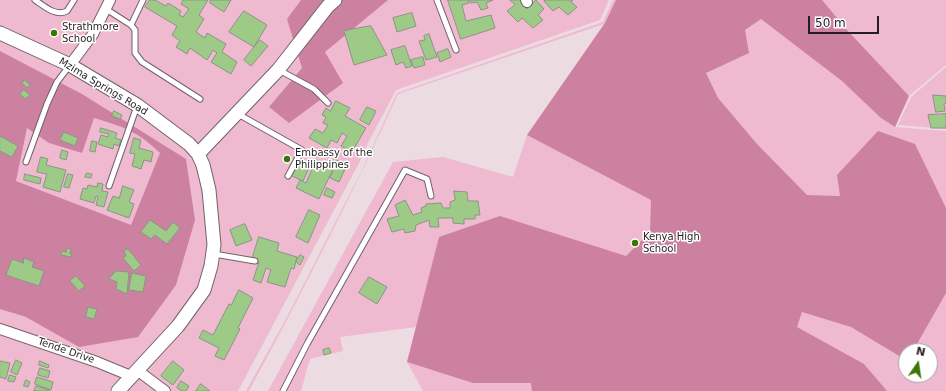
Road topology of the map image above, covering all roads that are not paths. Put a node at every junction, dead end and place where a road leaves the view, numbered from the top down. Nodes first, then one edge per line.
1 (35, 0) edge
2 (74, 0) edge
3 (144, 0) edge
4 (335, 0) edge
5 (437, 0) edge
6 (108, 5) edge
7 (130, 25) junction
8 (0, 33) edge
9 (456, 50) dead end
10 (70, 65) junction
11 (278, 70) junction
12 (200, 99) dead end
13 (328, 103) dead end
14 (137, 105) junction
15 (237, 113) junction
16 (198, 154) junction
17 (26, 162) dead end
18 (288, 176) dead end
19 (108, 186) dead end
20 (431, 196) dead end
21 (213, 254) junction
22 (255, 261) dead end
23 (0, 329) edge
24 (134, 373) junction
25 (118, 391) edge
26 (165, 391) edge
27 (284, 391) edge

1 - 2 lane
3 - 7 lane
4 - 11 street
5 - 9 lane
6 - 7 lane
6 - 10 street
7 - 12 lane
8 - 10 street, Mzima Springs Road
10 - 14 street, Mzima Springs Road
10 - 17 lane
11 - 13 lane
11 - 15 street
14 - 16 street, Mzima Springs Road
14 - 19 lane
15 - 16 street
15 - 18 lane
16 - 21 street, Mzima Springs Road
20 - 27 lane
21 - 22 lane
21 - 24 street, Mzima Springs Road
23 - 24 street, Tende Drive
24 - 25 street, Mzima Springs Road
24 - 26 street, Tende Drive

